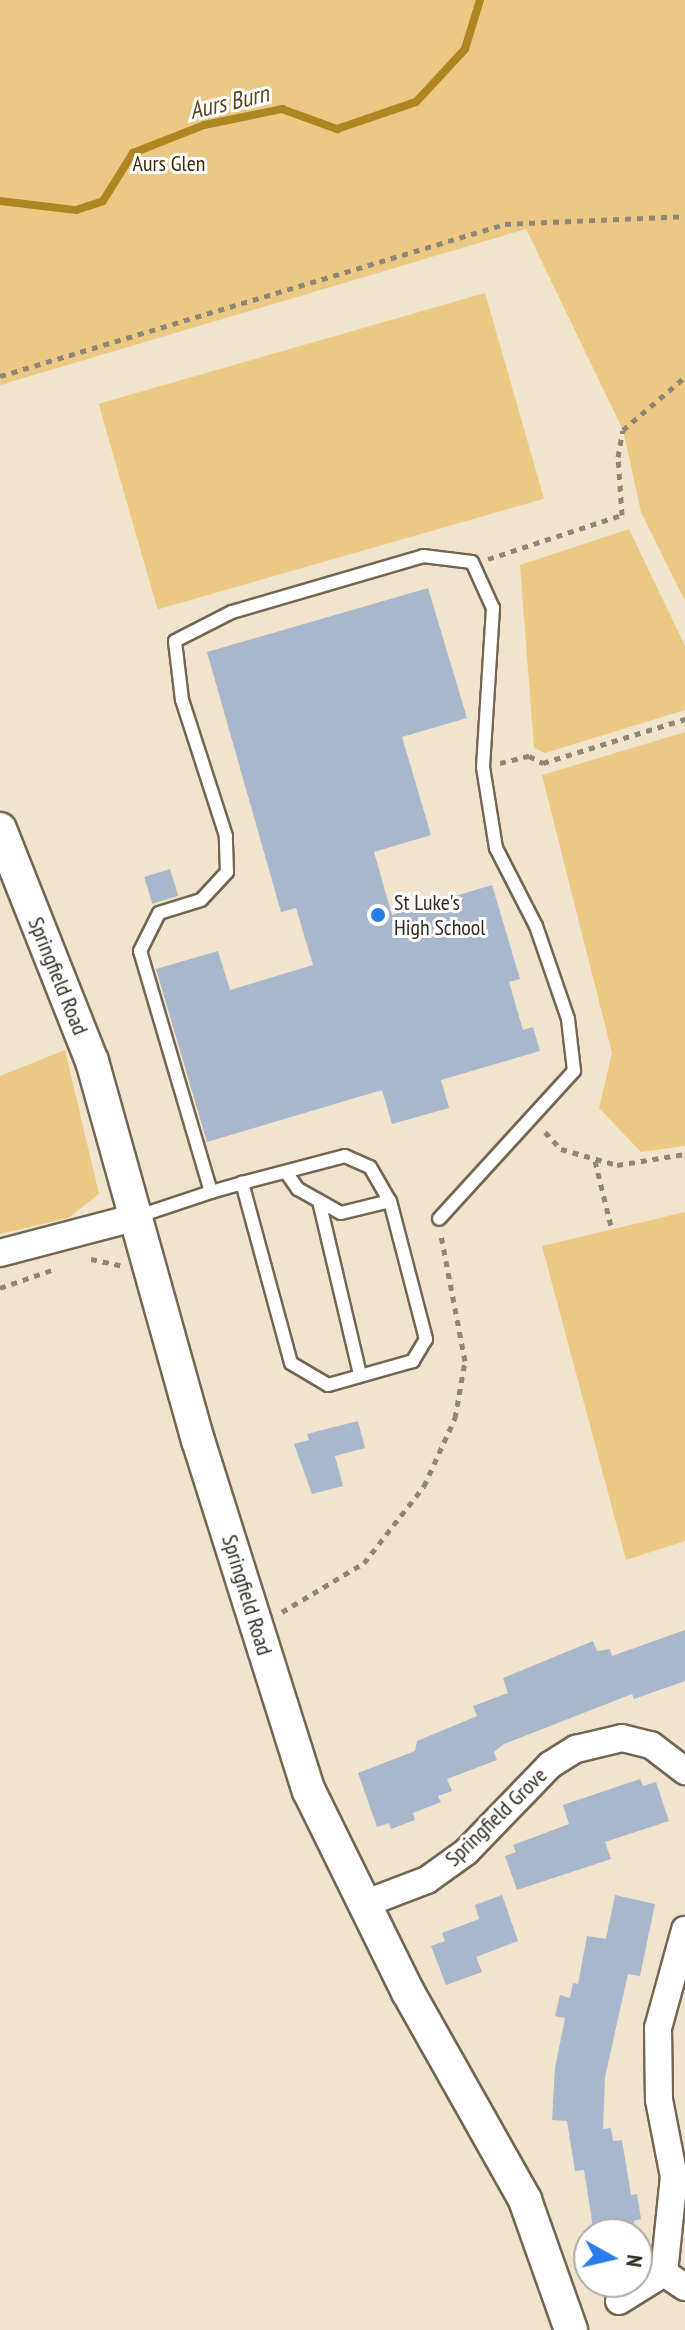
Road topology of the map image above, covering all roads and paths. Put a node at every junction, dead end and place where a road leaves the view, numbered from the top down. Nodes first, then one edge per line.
1 (685, 216) edge
2 (0, 376) edge
3 (685, 377) edge
4 (474, 567) junction
5 (685, 719) edge
6 (483, 767) junction
7 (2, 838) edge
8 (533, 1119) junction
9 (685, 1154) edge
10 (595, 1161) junction
11 (286, 1172) junction
12 (242, 1183) junction
13 (211, 1192) junction
14 (319, 1201) junction
15 (390, 1201) junction
16 (133, 1218) junction
17 (439, 1219) joint
18 (612, 1230) dead end
19 (0, 1253) edge
20 (74, 1259) dead end
21 (61, 1265) dead end
22 (154, 1280) junction
23 (0, 1288) edge
24 (360, 1374) junction
25 (257, 1627) junction
26 (682, 1760) edge
27 (364, 1904) junction
28 (685, 1930) edge
29 (674, 2280) edge
30 (619, 2301) dead end
31 (571, 2330) edge

1 - 2 path
3 - 4 path
4 - 6 lane
4 - 13 lane
5 - 6 path
6 - 8 lane
7 - 16 street, Springfield Road
8 - 10 path
8 - 17 lane
9 - 10 path
10 - 18 path
11 - 12 lane
11 - 14 lane
11 - 15 lane
12 - 13 lane
12 - 24 lane
13 - 16 lane
14 - 15 lane
14 - 24 lane
15 - 24 lane
16 - 19 street
16 - 22 street, Springfield Road
17 - 25 path
20 - 22 path
21 - 23 path
22 - 25 street, Springfield Road
25 - 27 street, Springfield Road
26 - 27 street, Springfield Grove
27 - 31 street, Springfield Road
28 - 29 street
29 - 30 street

